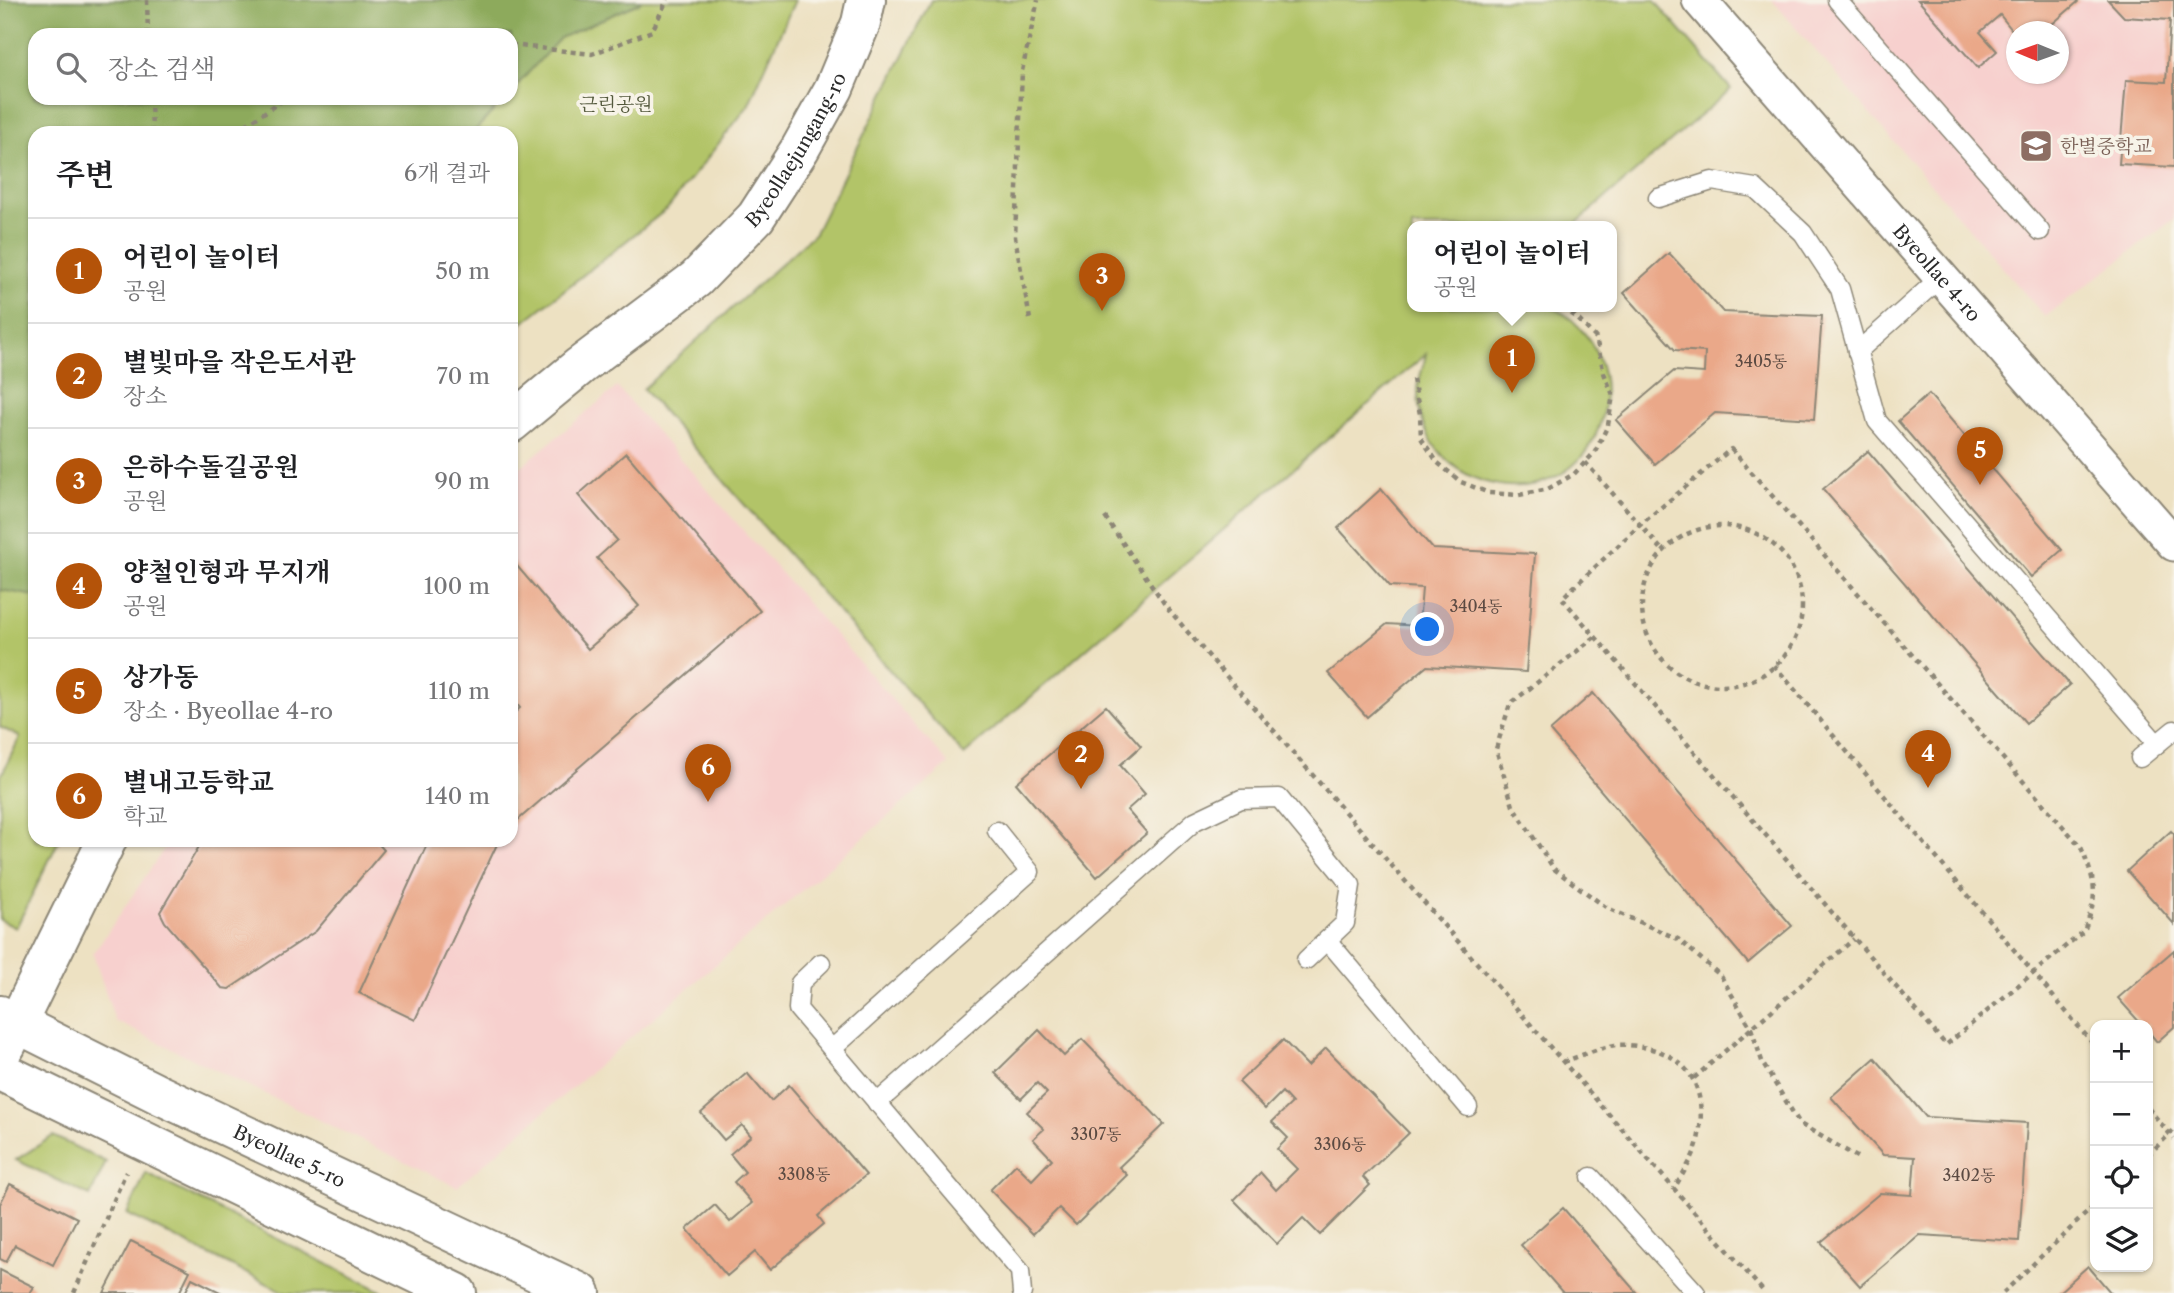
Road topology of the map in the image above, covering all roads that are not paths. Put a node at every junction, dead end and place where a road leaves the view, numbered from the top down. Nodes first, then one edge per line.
1 (866, 0) edge
2 (1699, 0) edge
3 (1837, 0) edge
4 (1658, 198) dead end
5 (2040, 231) dead end
6 (1941, 277) junction
7 (1857, 352) junction
8 (518, 417) edge
9 (2174, 544) edge
10 (2174, 730) edge
11 (2157, 744) junction
12 (2140, 758) dead end
13 (997, 831) dead end
14 (103, 847) edge
15 (1327, 940) junction
16 (1306, 960) dead end
17 (821, 963) dead end
18 (8, 1020) edge
19 (832, 1049) junction
20 (0, 1059) edge
21 (0, 1071) edge
22 (877, 1102) junction
23 (1468, 1107) dead end
24 (1591, 1177) dead end
25 (457, 1293) edge
26 (581, 1293) edge
27 (1022, 1293) edge
28 (1696, 1293) edge

1 - 8 street, Byeollaejungang-ro
2 - 6 street, Byeollae 4-ro
3 - 5 lane
4 - 7 lane
6 - 7 lane
6 - 9 street, Byeollae 4-ro
7 - 11 lane
10 - 11 lane
11 - 12 lane
13 - 19 lane
14 - 18 street
15 - 16 lane
15 - 22 lane
15 - 23 lane
17 - 19 lane
18 - 20 street
18 - 26 street, Byeollae 5-ro
19 - 22 lane
21 - 25 street
22 - 27 lane
24 - 28 lane

